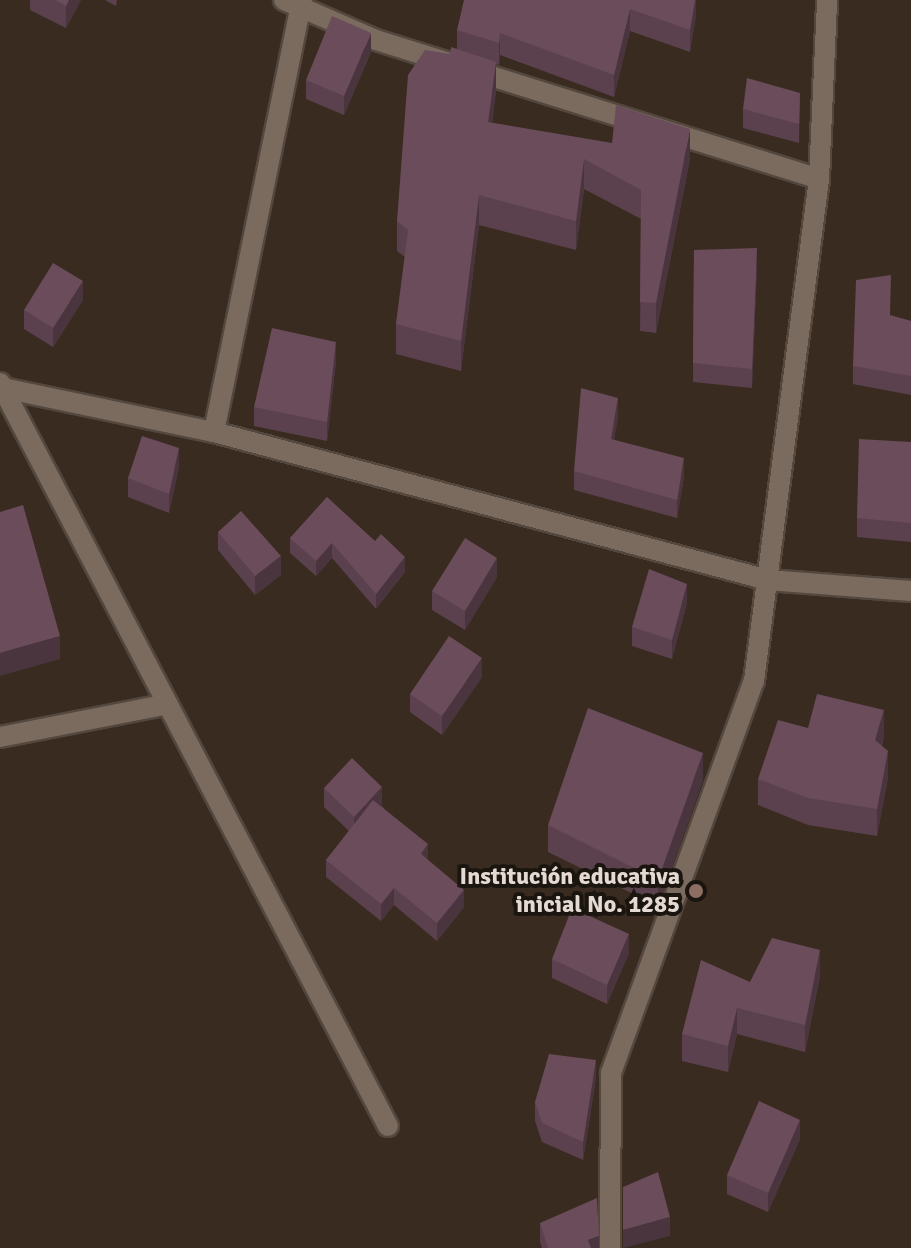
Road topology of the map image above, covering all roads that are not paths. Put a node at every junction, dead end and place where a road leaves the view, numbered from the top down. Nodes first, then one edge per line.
1 (827, 0) edge
2 (295, 2) edge
3 (819, 179) junction
4 (2, 386) edge
5 (214, 432) junction
6 (768, 580) junction
7 (911, 591) edge
8 (168, 704) junction
9 (0, 737) edge
10 (388, 1126) dead end
11 (610, 1248) edge

1 - 3 street
2 - 3 street
2 - 5 street
3 - 6 street
4 - 5 street
4 - 8 street
5 - 6 street
6 - 7 street
6 - 11 street
8 - 9 street
8 - 10 street

